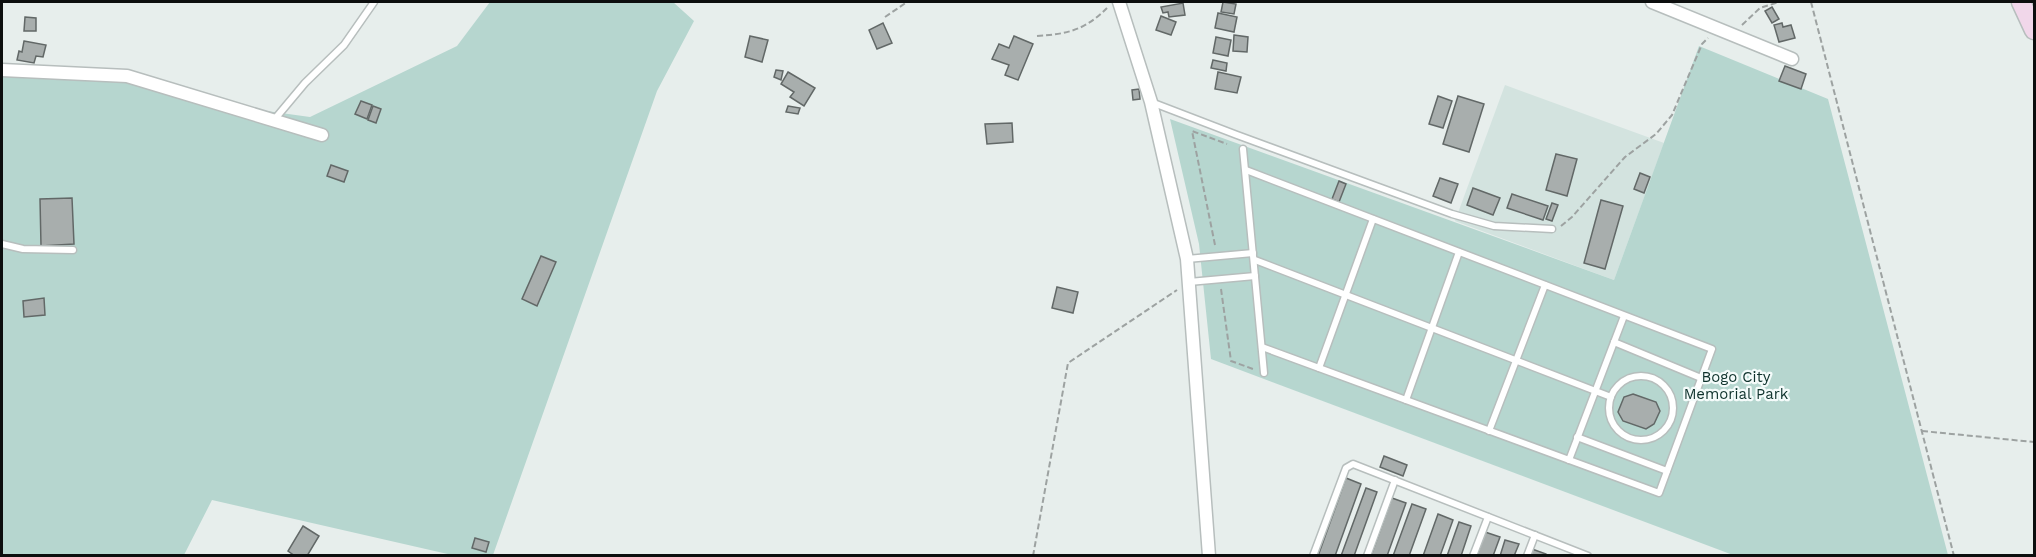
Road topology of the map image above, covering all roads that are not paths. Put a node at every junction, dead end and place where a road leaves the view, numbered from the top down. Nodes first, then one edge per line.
1 (367, 2) edge
2 (374, 2) edge
3 (1119, 2) edge
4 (1652, 2) edge
5 (2021, 2) edge
6 (368, 12) junction
7 (2034, 30) edge
8 (1792, 59) dead end
9 (2, 70) edge
10 (1151, 102) junction
11 (273, 121) junction
12 (322, 135) dead end
13 (1243, 149) road end
14 (1246, 170) junction
15 (1373, 219) junction
16 (1552, 229) road end
17 (2, 244) edge
18 (73, 250) dead end
19 (1459, 252) junction
20 (1254, 257) junction
21 (1187, 259) junction
22 (1255, 276) junction
23 (1189, 282) junction
24 (1545, 285) junction
25 (1346, 295) junction
26 (1624, 315) junction
27 (1432, 328) junction
28 (1614, 342) junction
29 (1262, 347) junction
30 (1516, 360) junction
31 (1319, 368) junction
32 (1264, 374) road end
33 (1701, 378) junction
34 (1595, 391) junction
35 (1611, 397) junction
36 (1406, 400) junction
37 (1671, 418) junction
38 (1685, 423) junction
39 (1489, 430) junction
40 (1577, 437) junction
41 (1569, 460) junction
42 (1667, 471) junction
43 (1395, 480) junction
44 (1488, 517) junction
45 (1535, 535) junction
46 (1209, 555) edge
47 (1313, 555) edge
48 (1367, 555) edge
49 (1473, 555) edge
50 (1527, 555) edge
51 (1588, 555) edge

1 - 6 lane
2 - 6 lane
3 - 10 street
4 - 8 street
5 - 7 street
6 - 11 lane
9 - 11 street
10 - 16 lane
10 - 21 street
11 - 12 street
13 - 14 lane
14 - 15 lane
14 - 20 lane
15 - 19 lane
15 - 25 lane
17 - 18 lane
19 - 24 lane
19 - 27 lane
20 - 21 lane
20 - 22 lane
20 - 25 lane
21 - 23 street
22 - 23 lane
22 - 29 lane
23 - 46 street
24 - 26 lane
24 - 30 lane
25 - 27 lane
25 - 31 lane
26 - 28 lane
26 - 33 lane
27 - 30 lane
27 - 36 lane
28 - 33 lane
28 - 34 lane
29 - 31 lane
29 - 32 lane
30 - 34 lane
30 - 39 lane
31 - 36 lane
33 - 38 lane
34 - 35 lane
34 - 40 lane
35 - 37 lane
35 - 37 lane
36 - 39 lane
37 - 38 lane
38 - 42 lane
39 - 41 lane
40 - 41 lane
40 - 42 lane
41 - 42 lane
43 - 44 lane
43 - 47 lane
43 - 48 lane
44 - 45 lane
44 - 49 lane
45 - 50 lane
45 - 51 lane

